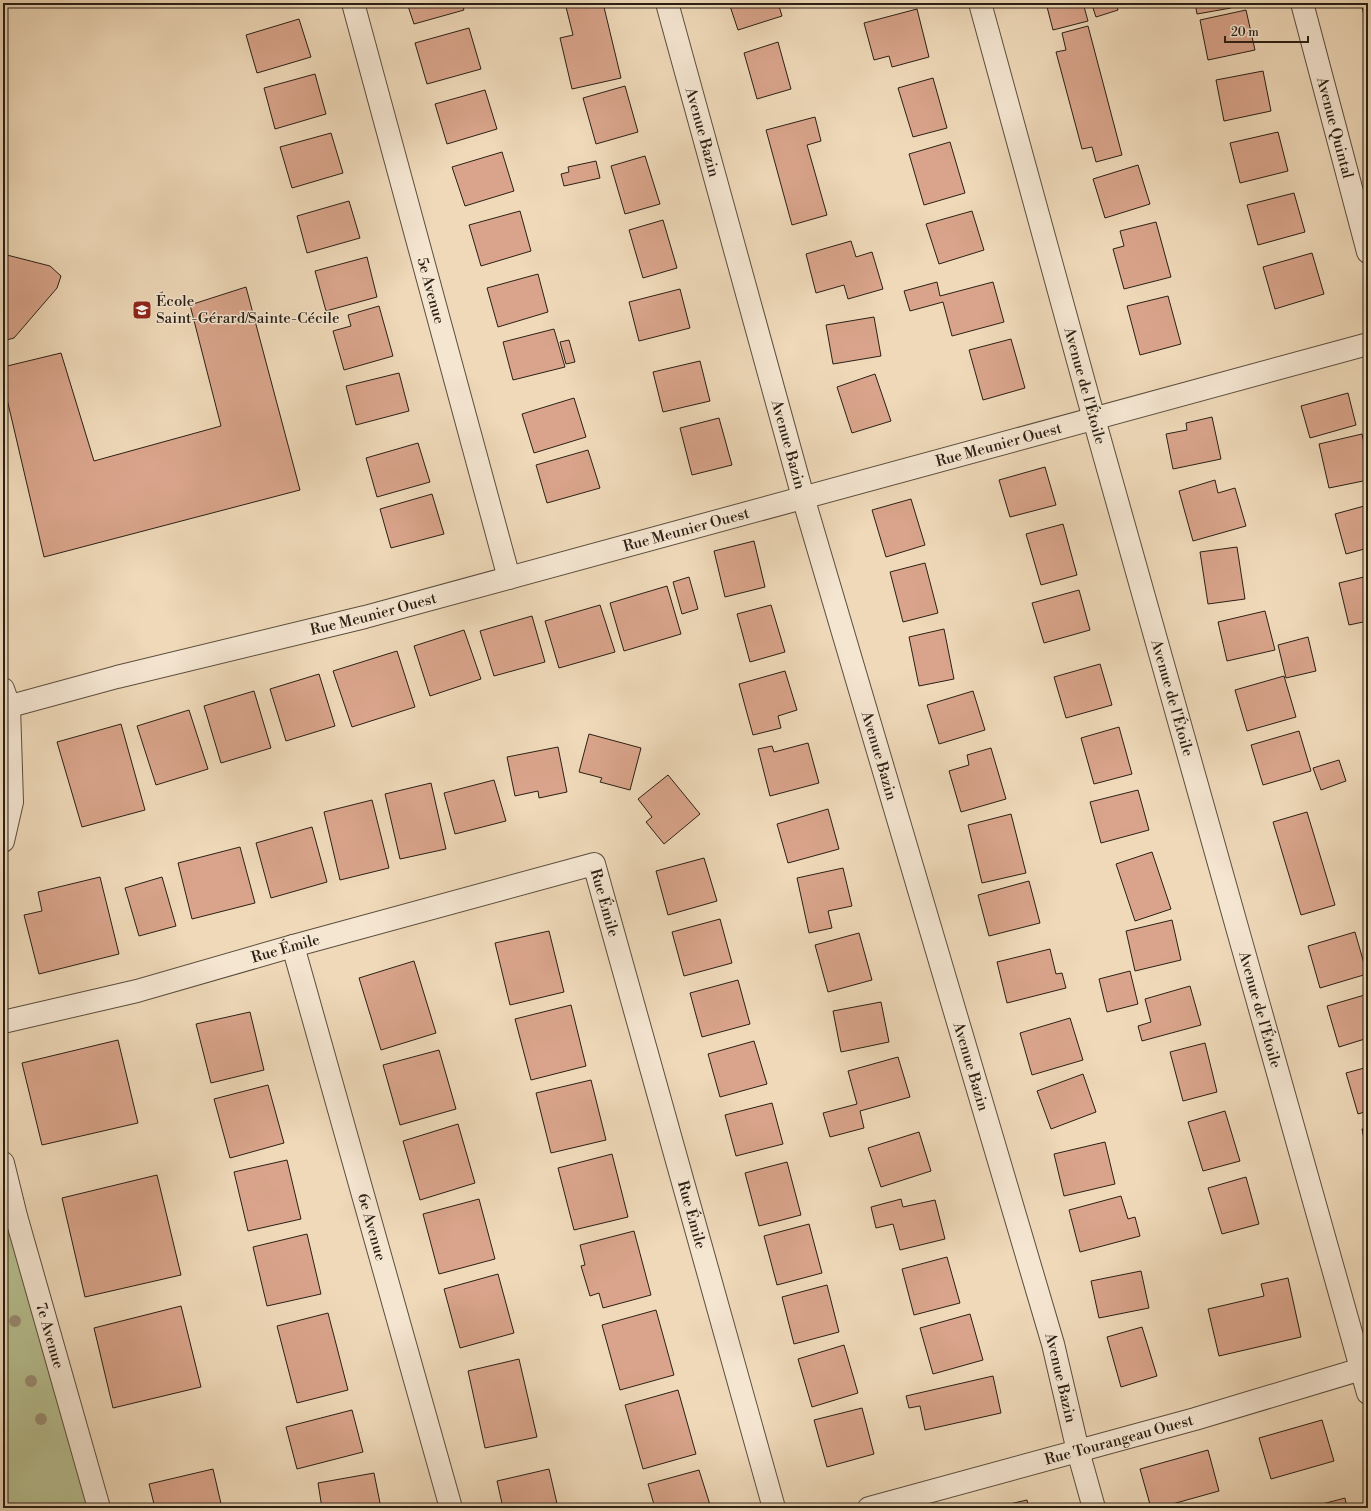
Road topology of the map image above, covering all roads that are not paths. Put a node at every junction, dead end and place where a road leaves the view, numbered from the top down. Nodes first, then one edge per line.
1 (353, 3) edge
2 (667, 3) edge
3 (980, 3) edge
4 (1302, 3) edge
5 (1368, 252) edge
6 (1368, 344) edge
7 (1094, 419) junction
8 (803, 497) junction
9 (509, 578) junction
10 (5, 701) edge
11 (3, 841) edge
12 (293, 946) junction
13 (3, 1022) edge
14 (3, 1163) edge
15 (1365, 1368) edge
16 (1368, 1393) edge
17 (1078, 1451) junction
18 (99, 1508) edge
19 (451, 1508) edge
20 (774, 1508) edge
21 (869, 1508) edge
22 (1094, 1508) edge

1 - 9 street, 5e Avenue
2 - 8 street, Avenue Bazin
3 - 7 street, Avenue de l'Étoile
4 - 5 street, Avenue Quintal
6 - 7 street, Rue Meunier Ouest
7 - 8 street, Rue Meunier Ouest
7 - 15 street, Avenue de l'Étoile
8 - 9 street, Rue Meunier Ouest
8 - 17 street, Avenue Bazin
9 - 10 street, Rue Meunier Ouest
10 - 11 street
12 - 13 street, Rue Émile
12 - 19 street, 6e Avenue
12 - 20 street, Rue Émile
14 - 18 street, 7e Avenue
15 - 16 street, Avenue de l'Étoile
15 - 17 street, Rue Tourangeau Ouest
17 - 21 street, Rue Tourangeau Ouest
17 - 22 street, Avenue Bazin

